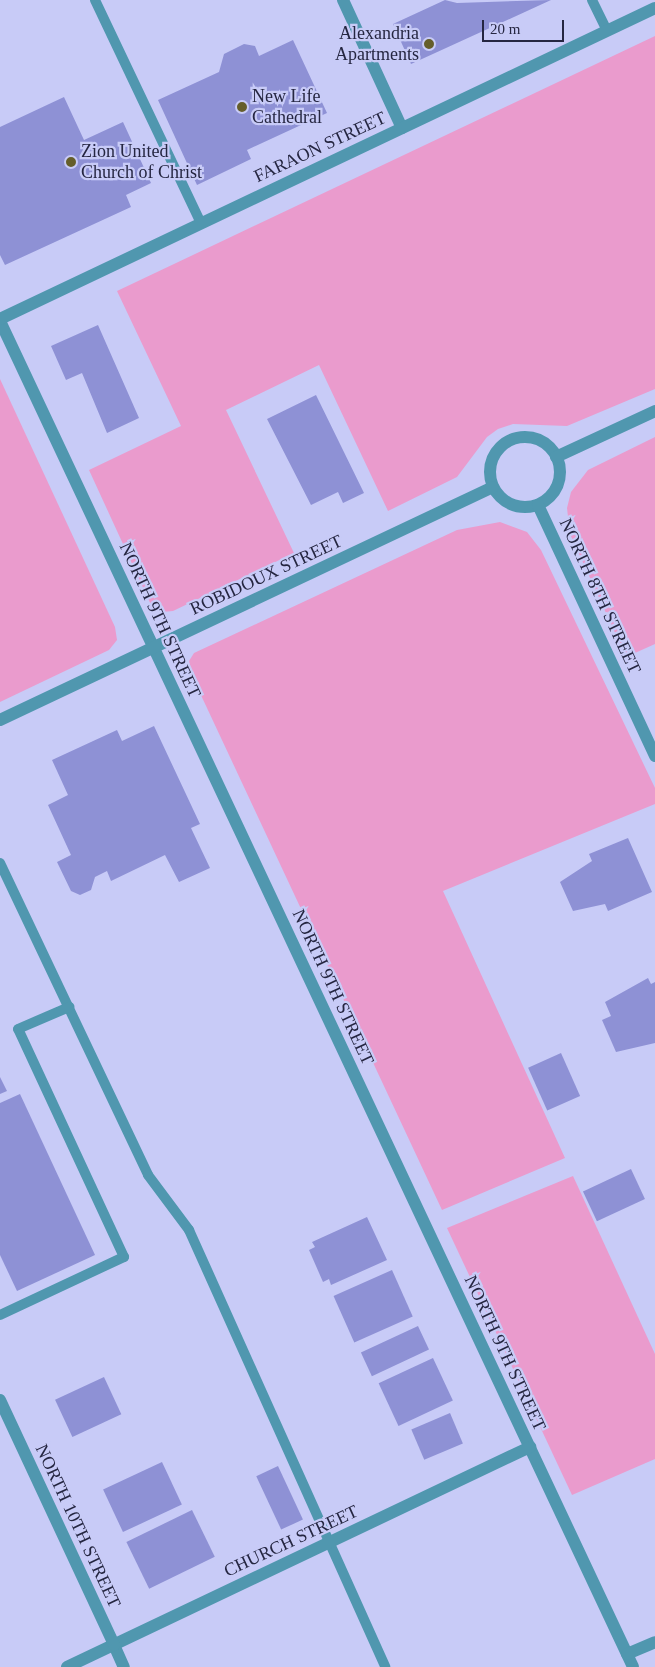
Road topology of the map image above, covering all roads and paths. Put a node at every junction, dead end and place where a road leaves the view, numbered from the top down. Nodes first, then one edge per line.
1 (95, 0) edge
2 (343, 0) edge
3 (592, 0) edge
4 (655, 8) edge
5 (606, 31) junction
6 (402, 128) junction
7 (201, 223) junction
8 (0, 320) edge
9 (655, 411) edge
10 (556, 457) junction
11 (493, 487) junction
12 (538, 505) junction
13 (154, 648) junction
14 (0, 720) edge
15 (655, 756) edge
16 (0, 864) edge
17 (69, 1007) junction
18 (0, 1315) edge
19 (0, 1400) edge
20 (530, 1447) junction
21 (328, 1543) junction
22 (655, 1642) edge
23 (114, 1645) junction
24 (627, 1654) junction
25 (67, 1667) edge
26 (124, 1667) edge
27 (385, 1667) edge
28 (633, 1667) edge

1 - 7 lane
2 - 6 street
3 - 5 lane
4 - 5 street, FARAON STREET
5 - 6 street, FARAON STREET
6 - 7 street, FARAON STREET
7 - 8 street, FARAON STREET
8 - 13 street, NORTH 9TH STREET
9 - 10 street
10 - 11 street
10 - 12 street
11 - 12 street
11 - 13 street, ROBIDOUX STREET
12 - 15 street, NORTH 8TH STREET
13 - 14 street, ROBIDOUX STREET
13 - 20 street, NORTH 9TH STREET
16 - 17 lane
17 - 18 lane
17 - 21 lane
19 - 23 street, NORTH 10TH STREET
20 - 21 street, CHURCH STREET
20 - 24 street, NORTH 9TH STREET
21 - 23 street, CHURCH STREET
21 - 27 lane
22 - 24 street
23 - 25 street, CHURCH STREET
23 - 26 street, NORTH 10TH STREET
24 - 28 street, NORTH 9TH STREET

